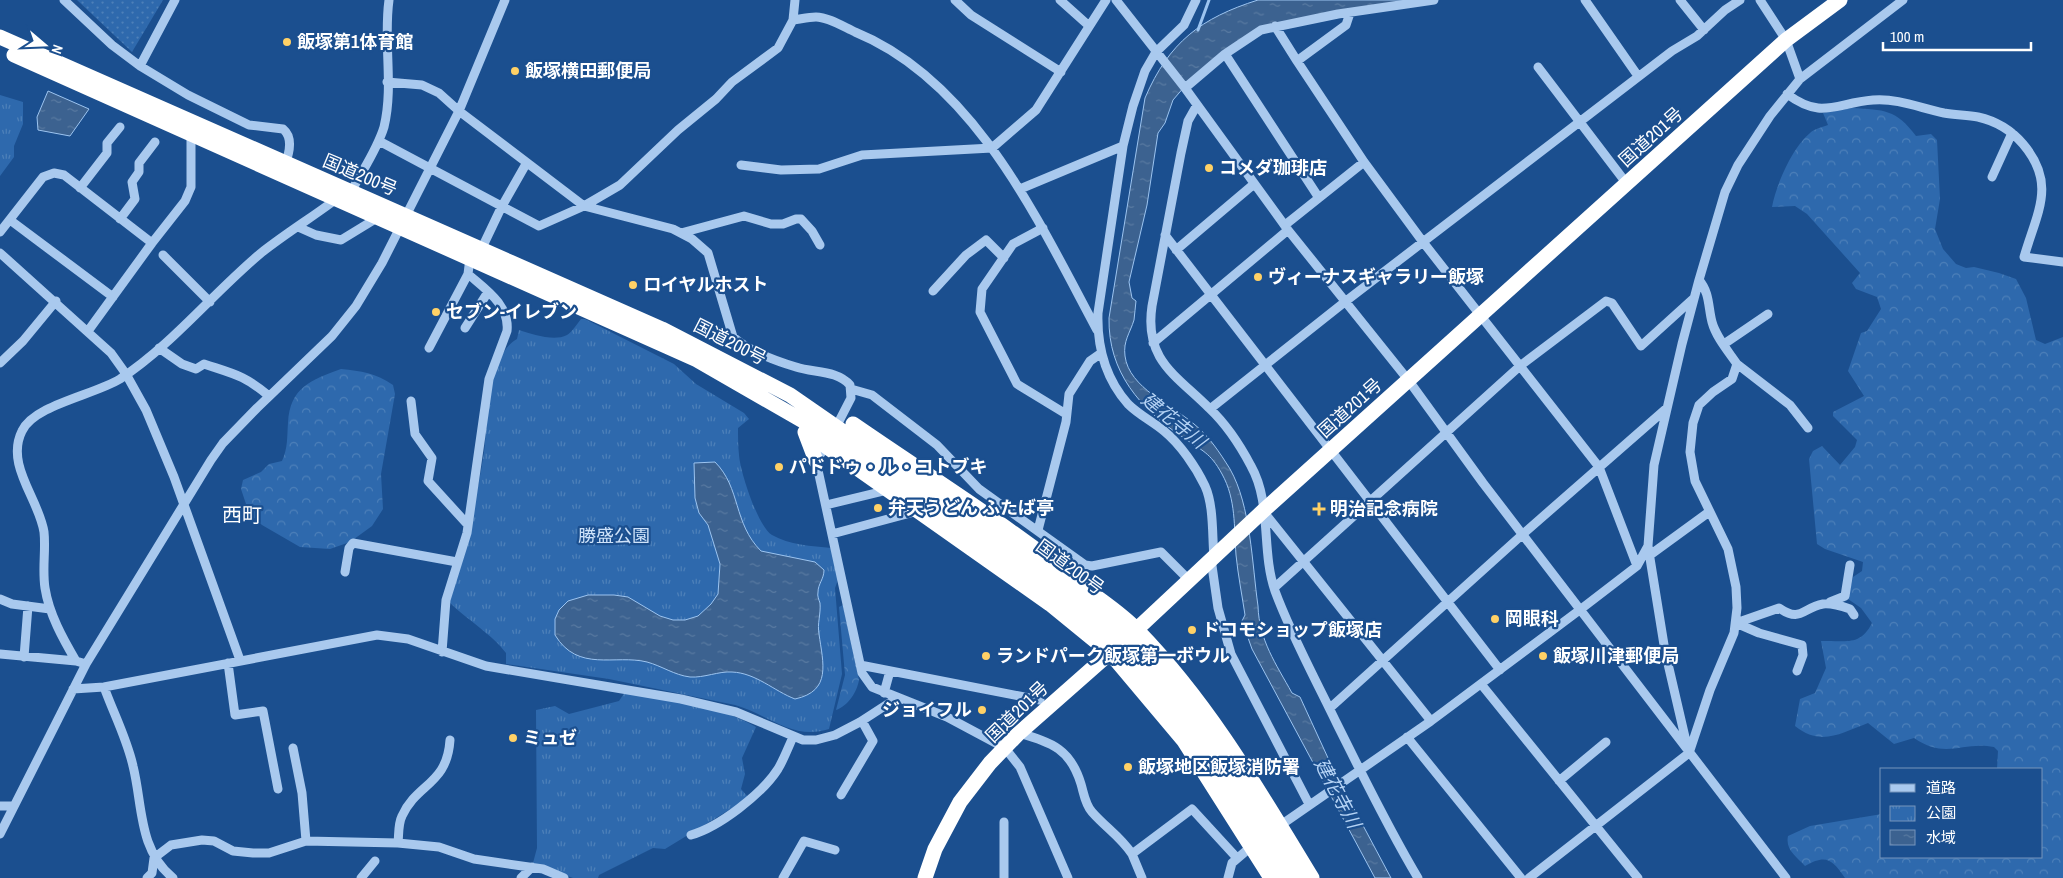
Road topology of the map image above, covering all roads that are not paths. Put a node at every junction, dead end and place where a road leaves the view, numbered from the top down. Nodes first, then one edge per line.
1 (64, 0) edge
2 (175, 0) edge
3 (389, 0) edge
4 (504, 0) edge
5 (795, 0) edge
6 (955, 0) edge
7 (1060, 0) edge
8 (1106, 0) edge
9 (1116, 0) edge
10 (1196, 0) edge
11 (1434, 0) edge
12 (1585, 0) edge
13 (1680, 0) edge
14 (1740, 0) edge
15 (1760, 0) edge
16 (1840, 0) edge
17 (1903, 0) edge
18 (1350, 13) junction
19 (793, 20) junction
20 (1088, 25) junction
21 (1274, 26) junction
22 (1704, 30) junction
23 (0, 37) edge
24 (1786, 40) junction
25 (0, 48) edge
26 (1158, 54) junction
27 (1225, 54) junction
28 (1297, 61) junction
29 (140, 66) junction
30 (1538, 67) dead end
31 (1061, 72) junction
32 (1638, 76) junction
33 (1800, 79) junction
34 (387, 82) junction
35 (1185, 88) junction
36 (1787, 94) junction
37 (1197, 105) junction
38 (459, 111) junction
39 (1578, 122) junction
40 (120, 127) dead end
41 (2012, 133) junction
42 (191, 134) junction
43 (155, 142) dead end
44 (379, 142) junction
45 (1123, 146) junction
46 (992, 148) junction
47 (1364, 162) junction
48 (526, 164) junction
49 (741, 165) dead end
50 (283, 169) junction
51 (430, 170) junction
52 (1992, 177) dead end
53 (1254, 184) junction
54 (1627, 184) junction
55 (80, 188) junction
56 (1020, 189) junction
57 (351, 192) junction
58 (1319, 198) junction
59 (335, 200) junction
60 (584, 206) junction
61 (501, 208) junction
62 (377, 218) junction
63 (120, 219) junction
64 (10, 220) junction
65 (403, 221) junction
66 (298, 227) junction
67 (1287, 227) junction
68 (1042, 228) junction
69 (0, 232) edge
70 (681, 232) junction
71 (1165, 235) junction
72 (1423, 242) junction
73 (152, 243) junction
74 (820, 245) dead end
75 (1176, 250) junction
76 (0, 253) edge
77 (476, 254) junction
78 (163, 255) dead end
79 (1004, 258) junction
80 (2063, 262) edge
81 (468, 274) junction
82 (1699, 280) junction
83 (933, 291) dead end
84 (488, 292) junction
85 (1211, 295) junction
86 (113, 297) junction
87 (1694, 298) junction
88 (56, 301) junction
89 (210, 302) junction
90 (1346, 302) junction
91 (1768, 314) dead end
92 (1481, 315) junction
93 (466, 328) dead end
94 (1097, 330) junction
95 (88, 331) junction
96 (660, 336) junction
97 (1153, 343) junction
98 (1724, 344) junction
99 (159, 348) junction
100 (429, 348) dead end
101 (1100, 354) junction
102 (0, 363) edge
103 (1737, 364) junction
104 (1265, 366) junction
105 (1520, 366) junction
106 (126, 374) junction
107 (1409, 381) junction
108 (852, 389) junction
109 (269, 396) junction
110 (411, 401) dead end
111 (1667, 408) junction
112 (1210, 409) junction
113 (1066, 414) junction
114 (1808, 428) dead end
115 (804, 430) junction
116 (834, 431) junction
117 (1446, 432) junction
118 (1330, 451) junction
119 (816, 461) junction
120 (1599, 466) junction
121 (888, 490) junction
122 (1369, 501) junction
123 (184, 505) junction
124 (826, 505) junction
125 (918, 511) junction
126 (1709, 512) junction
127 (1259, 515) junction
128 (468, 525) junction
129 (1038, 530) junction
130 (832, 534) junction
131 (1523, 534) junction
132 (1649, 551) junction
133 (1215, 556) junction
134 (1302, 561) junction
135 (457, 562) junction
136 (1850, 565) dead end
137 (1637, 566) junction
138 (345, 572) dead end
139 (1189, 580) junction
140 (1274, 588) junction
141 (0, 599) edge
142 (1447, 602) junction
143 (1822, 604) junction
144 (28, 606) junction
145 (50, 609) junction
146 (1581, 609) junction
147 (1854, 615) dead end
148 (1736, 622) junction
149 (1137, 630) junction
150 (442, 652) junction
151 (1110, 653) junction
152 (0, 654) edge
153 (24, 657) junction
154 (240, 660) junction
155 (76, 661) junction
156 (1382, 661) junction
157 (228, 663) junction
158 (86, 664) junction
159 (860, 665) junction
160 (890, 670) junction
161 (1500, 670) junction
162 (1797, 670) dead end
163 (1481, 684) junction
164 (104, 687) junction
165 (73, 689) junction
166 (884, 693) junction
167 (897, 698) junction
168 (1040, 700) dead end
169 (1330, 708) junction
170 (862, 721) junction
171 (1431, 721) junction
172 (1019, 733) junction
173 (793, 738) junction
174 (1407, 738) junction
175 (450, 740) dead end
176 (1606, 742) dead end
177 (293, 748) dead end
178 (1005, 748) junction
179 (1688, 753) junction
180 (1358, 770) junction
181 (1559, 781) junction
182 (278, 789) dead end
183 (841, 795) dead end
184 (1311, 803) junction
185 (0, 806) edge
186 (14, 806) junction
187 (1004, 822) dead end
188 (1280, 826) junction
189 (1596, 826) junction
190 (0, 834) edge
191 (690, 835) dead end
192 (306, 841) junction
193 (398, 843) junction
194 (1252, 846) junction
195 (835, 850) dead end
196 (1132, 854) junction
197 (1277, 855) junction
198 (154, 858) junction
199 (1237, 858) junction
200 (376, 861) dead end
201 (532, 867) junction
202 (147, 878) edge
203 (173, 878) edge
204 (360, 878) edge
205 (521, 878) edge
206 (564, 878) edge
207 (783, 878) edge
208 (925, 878) edge
209 (1004, 878) edge
210 (1068, 878) edge
211 (1142, 878) edge
212 (1228, 878) edge
213 (1271, 878) edge
214 (1285, 878) edge
215 (1300, 878) edge
216 (1312, 878) edge
217 (1418, 878) edge
218 (1521, 878) edge
219 (1529, 878) edge
220 (1638, 878) edge
221 (1786, 878) edge

1 - 29 street
2 - 29 street
3 - 34 street
4 - 38 street
5 - 19 street
6 - 31 street
7 - 20 street
8 - 20 street
9 - 26 street
10 - 26 street
11 - 18 street
12 - 32 street
13 - 22 street
14 - 22 street
15 - 24 street
16 - 24 highway, 国道201号
17 - 33 street
18 - 21 street
18 - 28 street
19 - 46 street
19 - 60 street
20 - 31 street
21 - 27 street
21 - 28 street
22 - 32 street
23 - 50 highway, 国道200号
24 - 33 street
24 - 54 highway, 国道201号
25 - 42 highway, 国道200号
26 - 35 street
26 - 45 street
27 - 35 street
27 - 58 street
28 - 47 street
29 - 50 street
30 - 39 street
31 - 46 street
32 - 39 street
33 - 36 street
34 - 38 street
34 - 44 street
35 - 37 street
36 - 41 street
36 - 82 street
37 - 53 street
37 - 71 street
38 - 48 street
38 - 51 street
39 - 54 street
39 - 72 street
40 - 55 street
41 - 52 street
41 - 80 street
42 - 50 highway, 国道200号
42 - 73 street
43 - 63 street
44 - 51 street
44 - 57 street
45 - 56 street
45 - 94 street
46 - 49 street
46 - 56 street
47 - 58 street
47 - 72 street
48 - 60 street
48 - 61 street
50 - 57 highway, 国道200号
50 - 59 highway, 国道200号
51 - 61 street
51 - 65 street
53 - 67 street
53 - 75 street
54 - 92 highway, 国道201号
55 - 63 street
55 - 64 street
56 - 68 street
57 - 65 highway, 国道200号
58 - 67 street
59 - 62 highway, 国道200号
59 - 66 street
60 - 61 street
60 - 70 street
61 - 77 street
62 - 65 highway, 国道200号
62 - 66 street
63 - 73 street
64 - 69 street
64 - 86 street
65 - 77 highway, 国道200号
65 - 109 street
66 - 89 street
67 - 85 street
67 - 90 street
68 - 79 street
68 - 94 street
70 - 74 street
70 - 108 street
71 - 75 street
71 - 97 street
72 - 90 street
72 - 92 street
73 - 86 street
75 - 85 street
76 - 88 street
77 - 81 street
77 - 96 highway, 国道200号
78 - 89 street
79 - 83 street
79 - 113 street
81 - 84 street
81 - 100 street
82 - 87 street
82 - 98 street
84 - 93 street
84 - 128 street
85 - 97 street
85 - 104 street
86 - 95 street
87 - 105 street
87 - 111 street
88 - 95 street
88 - 102 street
89 - 99 street
90 - 104 street
90 - 107 street
91 - 98 street
92 - 105 street
92 - 107 highway, 国道201号
94 - 101 street
95 - 106 street
96 - 115 highway
96 - 116 highway, 国道200号
96 - 116 highway
97 - 112 street
98 - 103 street
99 - 106 street
99 - 109 street
101 - 113 street
101 - 133 street
103 - 114 street
103 - 126 street
104 - 112 street
104 - 118 street
105 - 117 street
105 - 120 street
106 - 123 street
106 - 145 street
107 - 117 street
107 - 118 highway, 国道201号
108 - 116 street
108 - 129 street
109 - 123 street
110 - 128 street
111 - 120 street
111 - 132 street
112 - 127 street
113 - 129 street
115 - 116 highway
115 - 119 highway
116 - 119 street
116 - 121 highway
116 - 149 highway
116 - 197 highway, 国道200号, bridge
117 - 122 street
117 - 131 street
118 - 122 street
118 - 127 highway, 国道201号
119 - 124 street
120 - 131 street
120 - 137 street
121 - 124 street
121 - 125 highway
122 - 134 street
122 - 142 street
123 - 154 street
123 - 158 street
124 - 130 street
125 - 130 street
125 - 151 highway
126 - 132 street
126 - 148 street
127 - 133 highway, 国道201号
127 - 134 street
127 - 140 street
128 - 135 street
129 - 139 street
130 - 159 street
131 - 142 street
131 - 146 street
132 - 137 street
132 - 179 street
133 - 139 highway, 国道201号
133 - 184 street
134 - 140 street
134 - 156 street
135 - 138 street
135 - 150 street
136 - 143 street
137 - 146 street
139 - 149 highway, 国道201号
140 - 169 street
141 - 144 street
142 - 156 street
142 - 161 street
143 - 147 street
143 - 148 street
144 - 145 street
144 - 153 street
145 - 155 street
146 - 161 street
146 - 179 street
148 - 162 street
148 - 179 street
149 - 151 highway, 国道201号
149 - 188 highway
150 - 154 street
150 - 173 street
151 - 172 highway, 国道201号
151 - 194 highway
152 - 153 street
153 - 155 street
154 - 157 street
155 - 158 street
156 - 169 street
156 - 171 street
157 - 164 street
157 - 182 street
158 - 165 street
159 - 160 street
159 - 166 street
160 - 166 street
160 - 168 street
161 - 163 street
163 - 171 street
163 - 181 street
164 - 165 street
164 - 198 street
165 - 186 street
166 - 167 street
167 - 170 street
167 - 178 street
169 - 180 street
170 - 173 street
170 - 183 street
171 - 174 street
172 - 178 highway, 国道201号
172 - 196 street
173 - 191 street
174 - 180 street
174 - 218 street
175 - 193 street
176 - 181 street
177 - 192 street
178 - 208 highway, 国道201号
178 - 210 street
179 - 189 street
179 - 221 street
180 - 184 street
180 - 217 street
181 - 189 street
184 - 188 street
185 - 186 street
186 - 190 street
187 - 209 street
188 - 194 street
188 - 216 highway
189 - 219 street
189 - 220 street
192 - 193 street
192 - 198 street
193 - 201 street
194 - 199 street
194 - 213 highway
195 - 207 street
196 - 199 street
196 - 211 street
197 - 214 highway, 国道200号
197 - 215 highway, 国道200号
198 - 202 street
198 - 203 street
199 - 212 street
200 - 204 street
201 - 205 street
201 - 206 street

